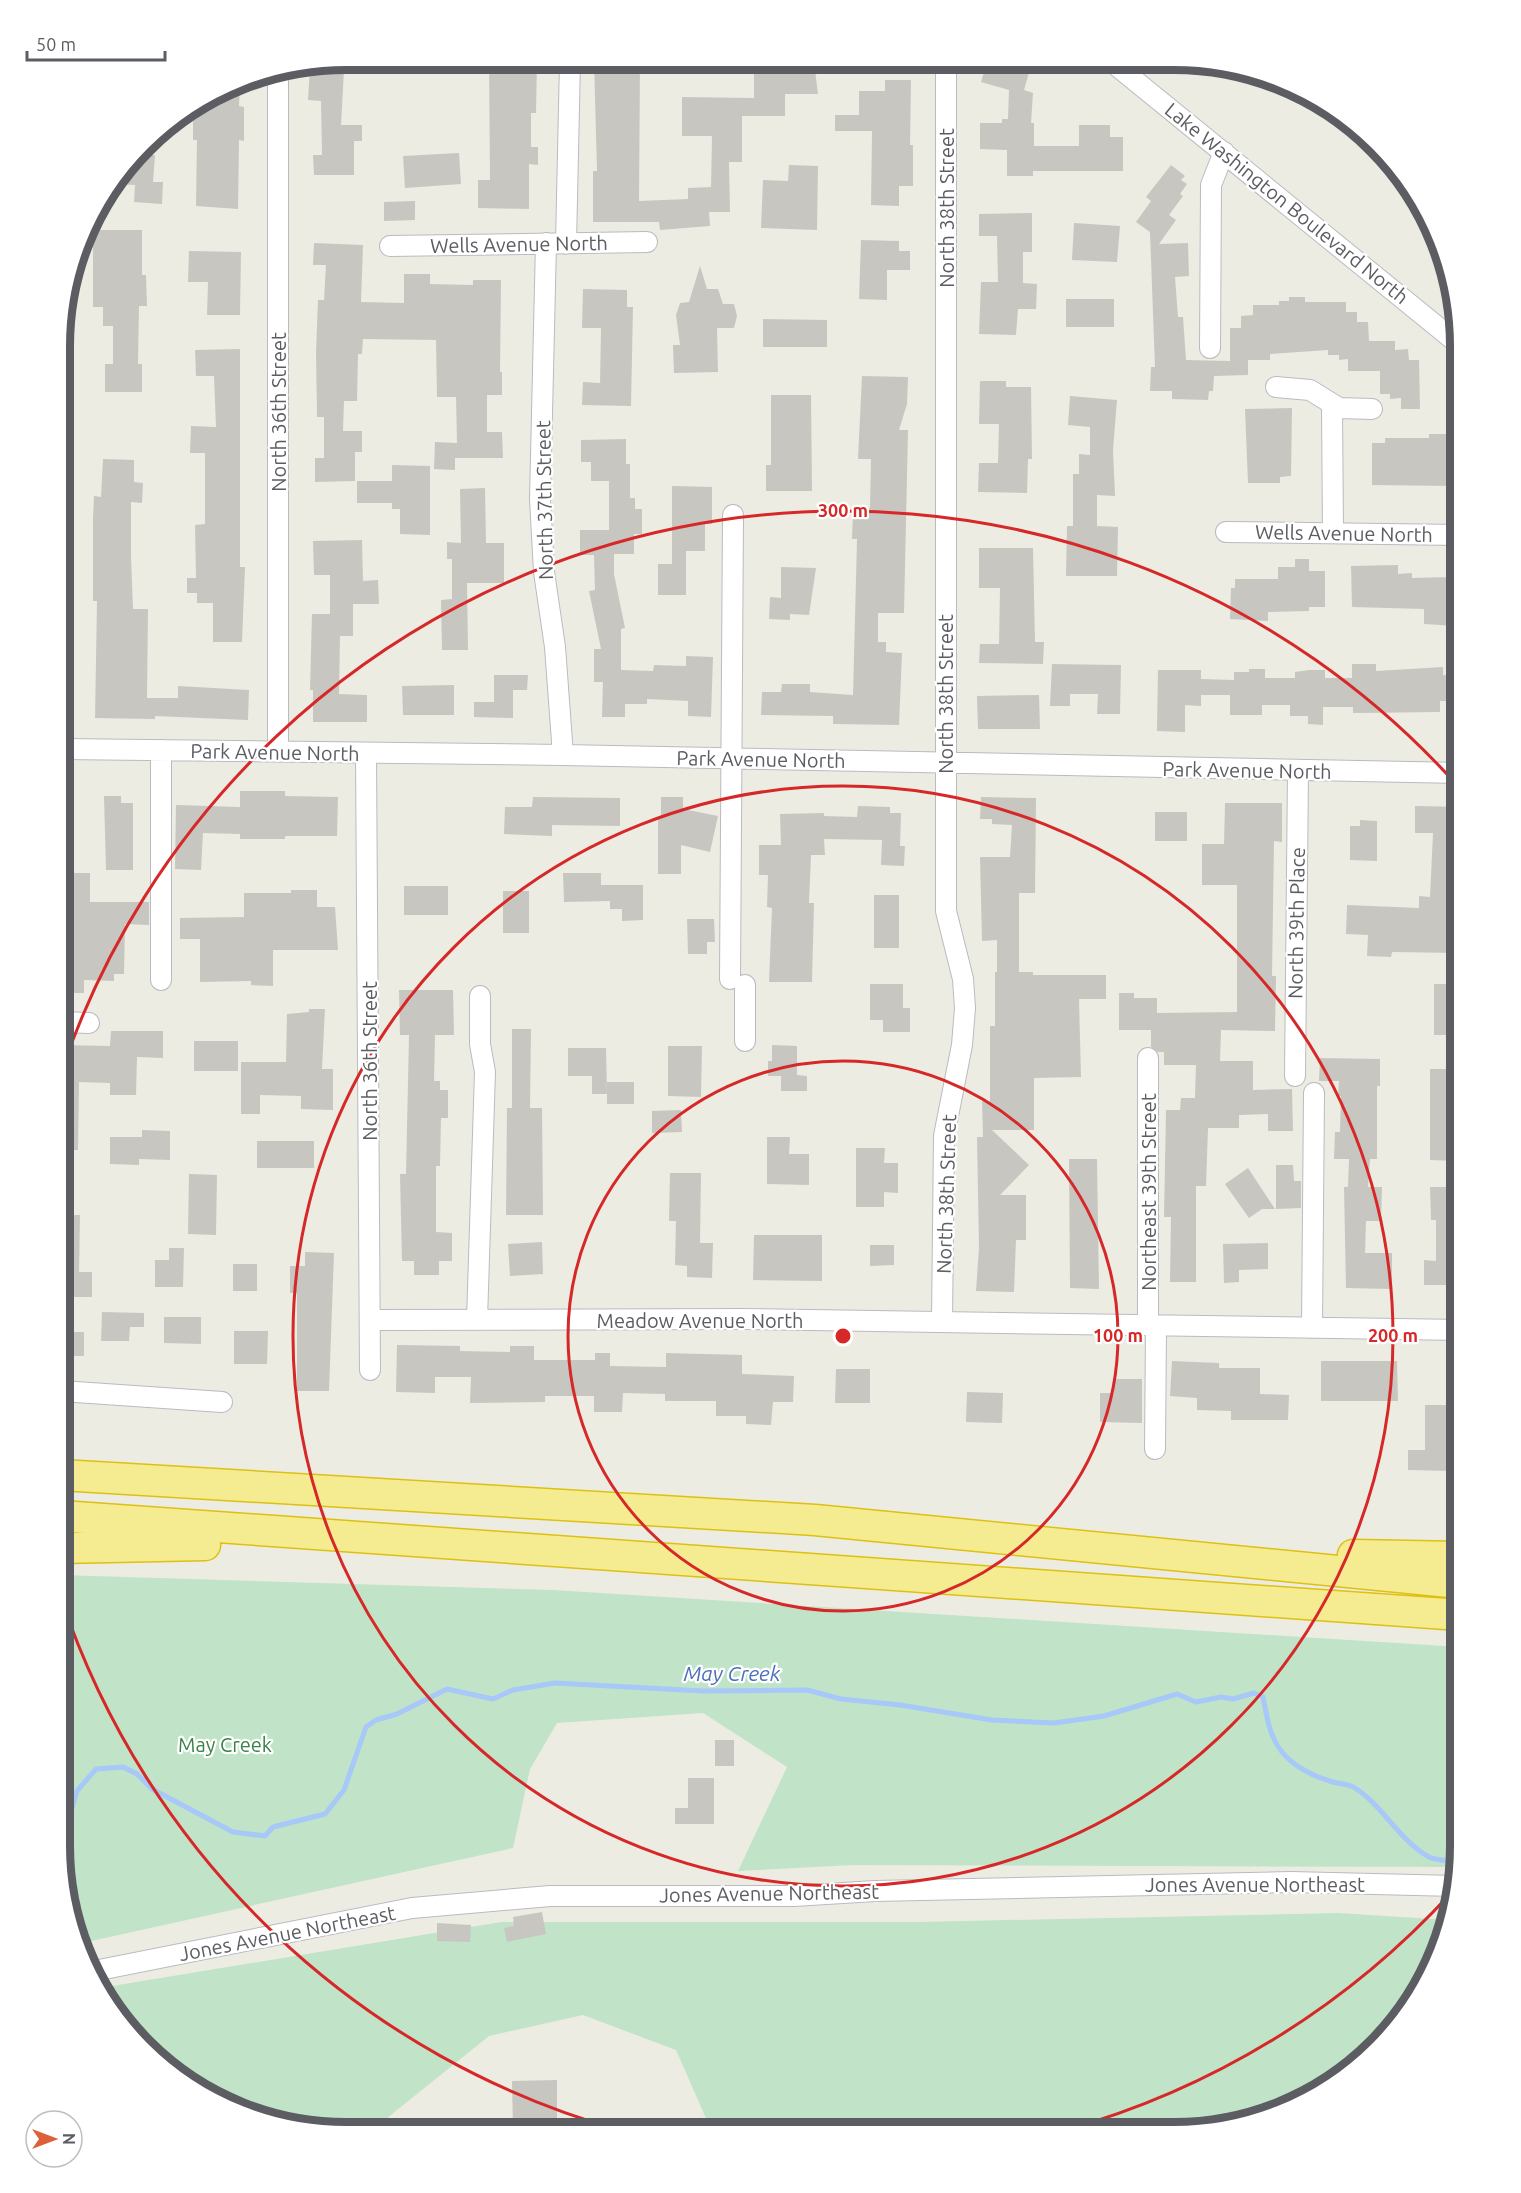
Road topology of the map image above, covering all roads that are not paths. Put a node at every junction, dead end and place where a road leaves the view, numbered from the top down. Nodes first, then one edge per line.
1 (570, 70) edge
2 (945, 70) edge
3 (1122, 70) edge
4 (278, 79) edge
5 (1224, 152) junction
6 (647, 242) dead end
7 (546, 243) junction
8 (566, 244) junction
9 (390, 246) dead end
10 (1450, 337) edge
11 (1210, 348) dead end
12 (1276, 387) dead end
13 (1332, 405) junction
14 (1372, 409) dead end
15 (733, 515) dead end
16 (1226, 532) dead end
17 (1333, 533) junction
18 (1450, 535) edge
19 (70, 749) edge
20 (161, 750) junction
21 (278, 752) junction
22 (366, 753) junction
23 (563, 755) junction
24 (732, 759) junction
25 (945, 762) junction
26 (1298, 771) junction
27 (1450, 773) edge
28 (161, 980) dead end
29 (480, 996) dead end
30 (70, 1022) edge
31 (89, 1023) dead end
32 (745, 1041) dead end
33 (1148, 1058) dead end
34 (1295, 1076) dead end
35 (1314, 1093) dead end
36 (371, 1320) junction
37 (477, 1320) junction
38 (942, 1322) junction
39 (1152, 1326) junction
40 (1312, 1328) junction
41 (1450, 1330) edge
42 (369, 1370) dead end
43 (70, 1392) edge
44 (222, 1402) dead end
45 (1155, 1449) dead end
46 (70, 1476) edge
47 (70, 1517) edge
48 (382, 1541) junction
49 (70, 1548) edge
50 (1188, 1557) junction
51 (1450, 1557) edge
52 (1450, 1582) edge
53 (1450, 1615) edge
54 (1448, 1886) edge
55 (99, 1970) edge

1 - 8 street
2 - 25 street, North 38th Street
3 - 5 street, Lake Washington Boulevard North
4 - 21 street, North 36th Street
5 - 10 street, Lake Washington Boulevard North
5 - 11 street
6 - 8 street, Wells Avenue North
7 - 8 street, Wells Avenue North
7 - 9 street, Wells Avenue North
7 - 23 street, North 37th Street
12 - 13 street
13 - 14 street
13 - 17 street
15 - 24 street
16 - 17 street, Wells Avenue North
17 - 18 street, Wells Avenue North
19 - 20 street, Park Avenue North
20 - 21 street, Park Avenue North
20 - 28 street
21 - 22 street, Park Avenue North
22 - 23 street, Park Avenue North
22 - 36 street, North 36th Street
23 - 24 street, Park Avenue North
24 - 25 street, Park Avenue North
24 - 32 street
25 - 26 street, Park Avenue North
25 - 38 street, North 38th Street
26 - 27 street, Park Avenue North
26 - 34 street, North 39th Place
29 - 37 street
30 - 31 street
33 - 39 street, Northeast 39th Street
35 - 40 street
36 - 37 street, Meadow Avenue North
36 - 42 street, North 36th Street
37 - 38 street, Meadow Avenue North
38 - 39 street, Meadow Avenue North
39 - 40 street, Meadow Avenue North
39 - 45 street, Northeast 39th Street
40 - 41 street, Meadow Avenue North
43 - 44 street
46 - 50 highway
47 - 48 highway
48 - 49 highway
48 - 53 highway
50 - 51 highway
50 - 52 highway
54 - 55 street, Jones Avenue Northeast

